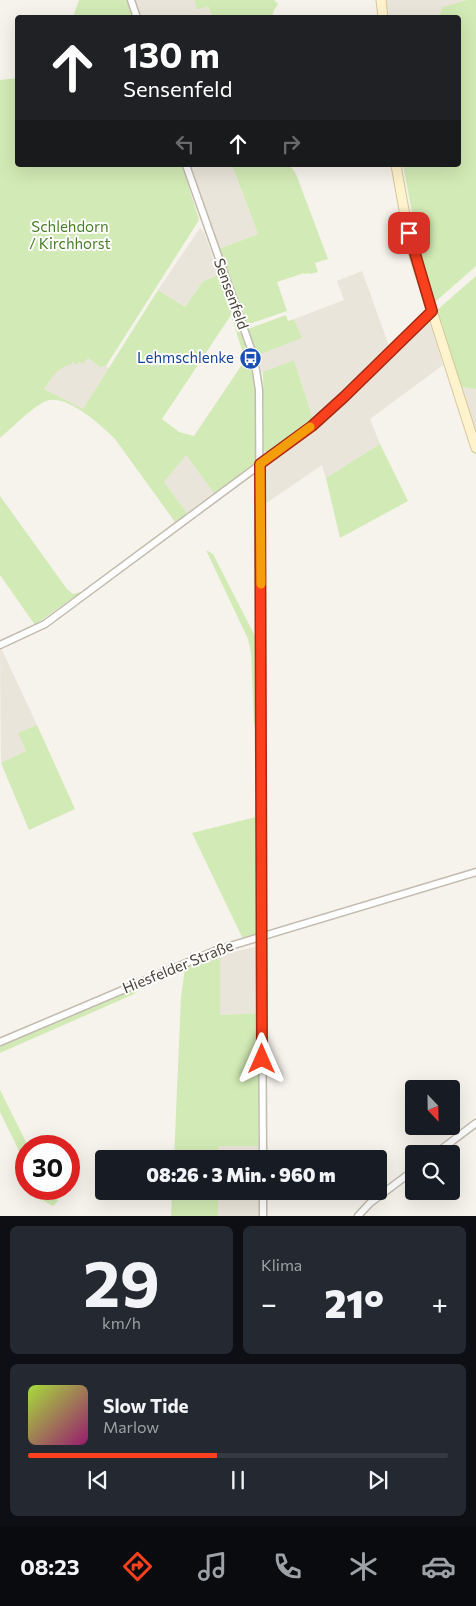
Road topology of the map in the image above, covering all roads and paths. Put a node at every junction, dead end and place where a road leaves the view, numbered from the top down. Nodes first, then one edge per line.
1 (131, 0) edge
2 (381, 0) edge
3 (136, 15) edge
4 (383, 15) edge
5 (187, 167) edge
6 (396, 167) edge
7 (432, 311) junction
8 (476, 448) edge
9 (260, 464) junction
10 (0, 645) edge
11 (476, 872) edge
12 (263, 936) junction
13 (0, 1042) edge
14 (476, 1123) edge
15 (447, 1145) edge
16 (263, 1150) edge
17 (405, 1177) edge
18 (263, 1200) edge
19 (263, 1216) edge
20 (358, 1216) edge

1 - 3 street
2 - 4 main road
5 - 9 street, Sensenfeld
6 - 7 main road
7 - 8 main road
7 - 9 street
9 - 10 street
9 - 12 street, Sensenfeld
11 - 12 street, Hiesfelder Straße
12 - 13 street, Hiesfelder Straße
12 - 16 street, Sensenfeld
14 - 15 street
17 - 20 street
18 - 19 street

